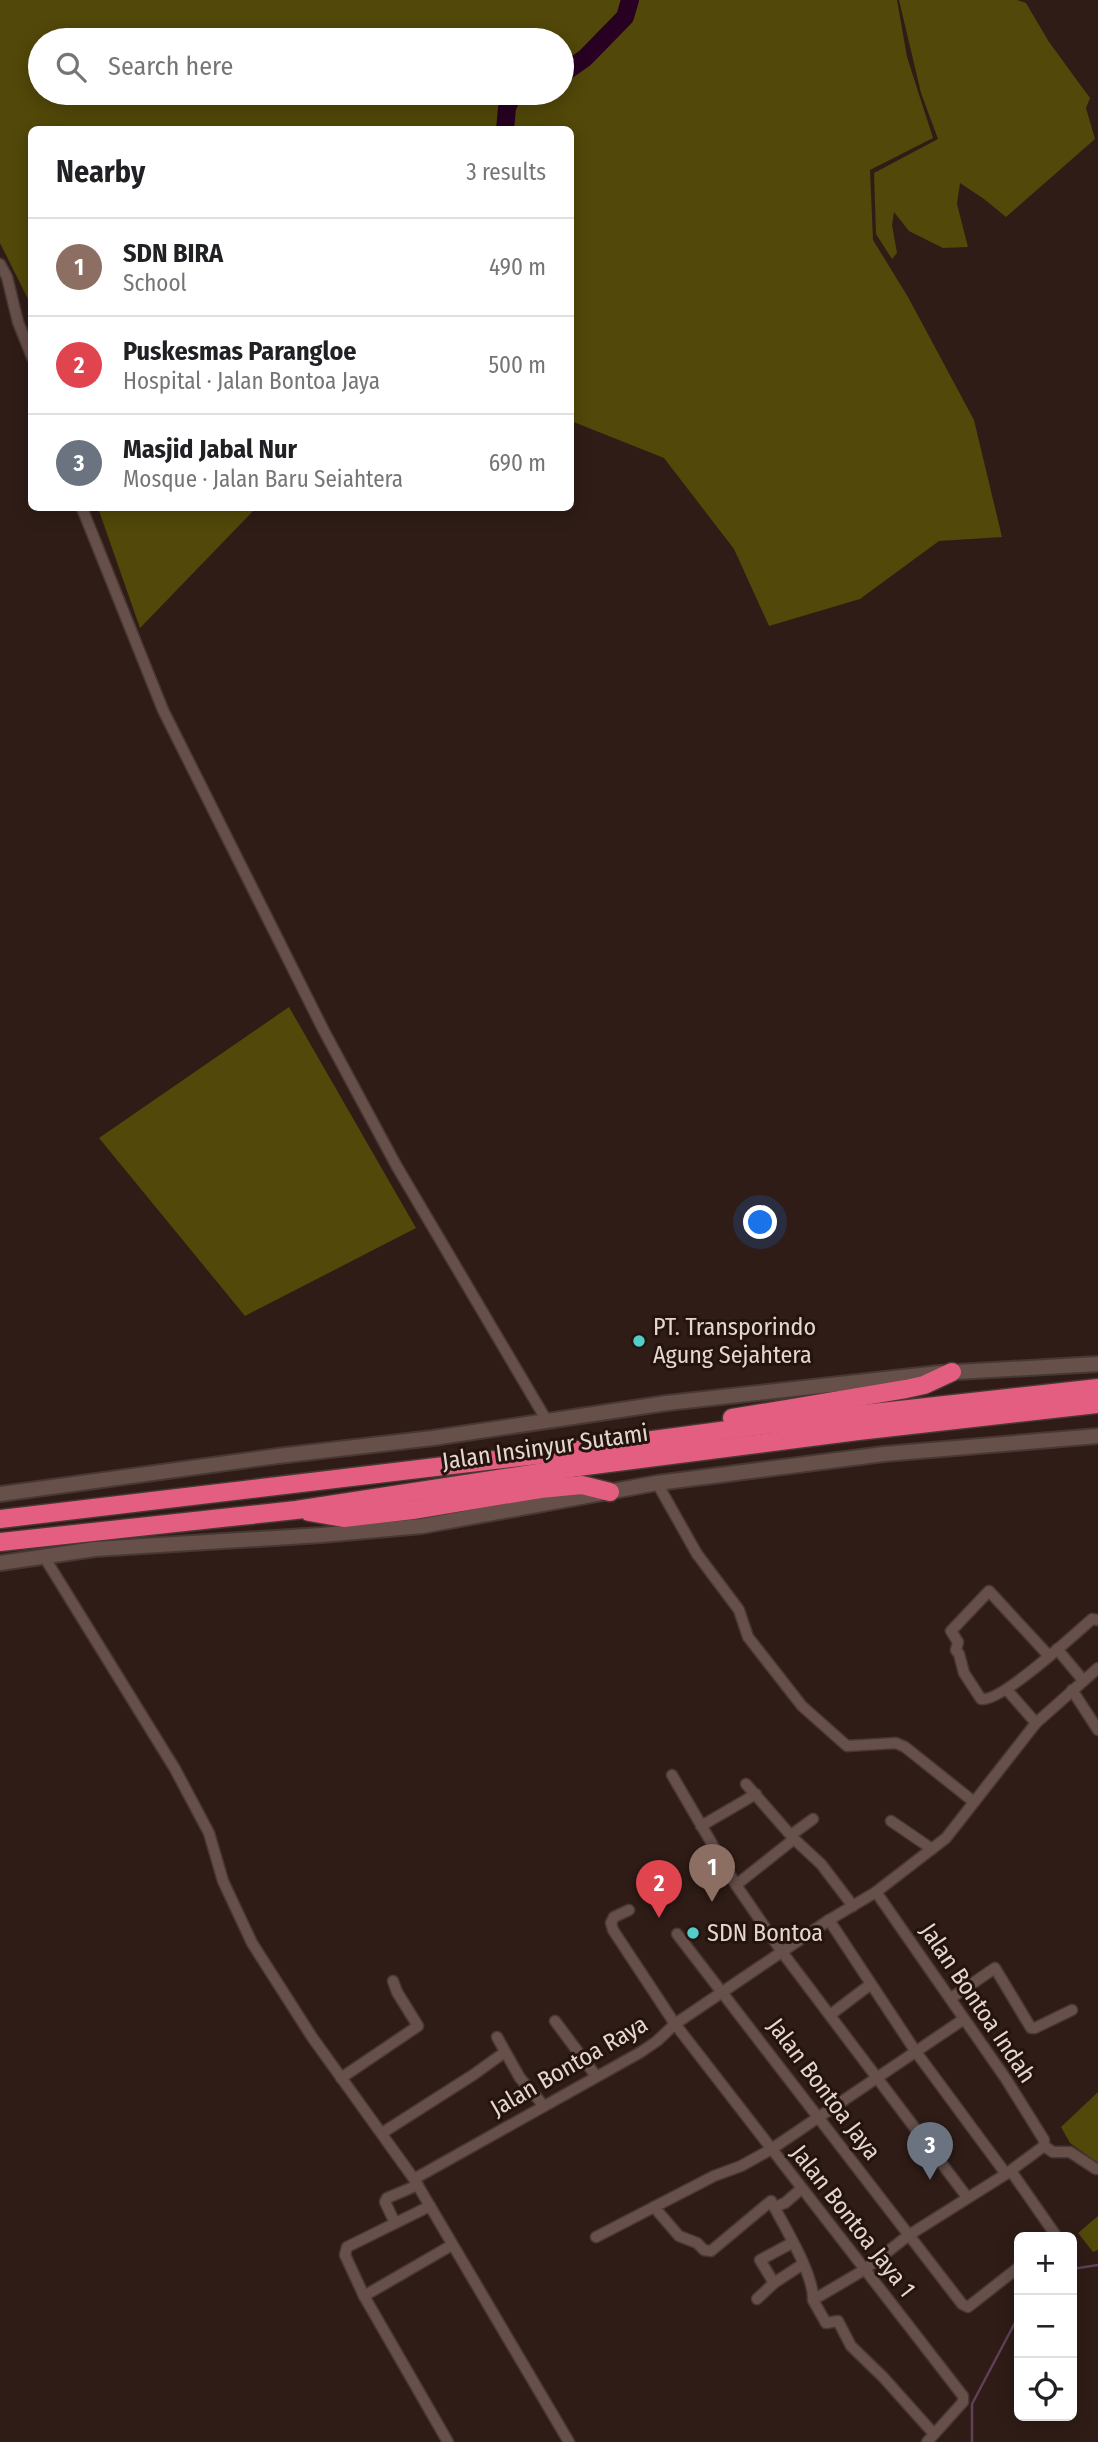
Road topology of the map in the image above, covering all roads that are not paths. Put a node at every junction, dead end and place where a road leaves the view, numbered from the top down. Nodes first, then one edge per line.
1 (0, 264) edge
2 (28, 347) edge
3 (83, 511) edge
4 (1098, 1364) edge
5 (951, 1372) junction
6 (1098, 1388) edge
7 (1098, 1404) edge
8 (547, 1421) junction
9 (1098, 1436) edge
10 (735, 1438) junction
11 (645, 1441) junction
12 (657, 1483) junction
13 (610, 1492) junction
14 (0, 1494) edge
15 (296, 1510) junction
16 (0, 1519) edge
17 (0, 1542) edge
18 (43, 1555) junction
19 (0, 1563) edge
20 (1098, 1620) edge
21 (1053, 1652) junction
22 (1097, 1670) edge
23 (1083, 1680) junction
24 (1007, 1690) junction
25 (1072, 1690) junction
26 (1036, 1723) junction
27 (1098, 1730) edge
28 (672, 1775) dead end
29 (746, 1784) dead end
30 (756, 1794) junction
31 (974, 1801) junction
32 (813, 1819) dead end
33 (891, 1821) dead end
34 (701, 1826) junction
35 (792, 1837) junction
36 (932, 1849) junction
37 (736, 1885) junction
38 (876, 1892) junction
39 (853, 1906) junction
40 (629, 1910) dead end
41 (829, 1920) junction
42 (677, 1934) dead end
43 (782, 1951) junction
44 (393, 1981) dead end
45 (871, 1984) junction
46 (724, 1992) junction
47 (951, 1998) junction
48 (1072, 2010) dead end
49 (830, 2015) junction
50 (964, 2019) junction
51 (555, 2021) dead end
52 (675, 2024) junction
53 (497, 2037) dead end
54 (505, 2052) junction
55 (916, 2052) junction
56 (596, 2076) junction
57 (341, 2078) junction
58 (878, 2079) junction
59 (544, 2106) junction
60 (818, 2118) junction
61 (382, 2133) junction
62 (1044, 2143) junction
63 (770, 2150) junction
64 (1096, 2169) dead end
65 (1008, 2173) junction
66 (416, 2182) junction
67 (801, 2189) junction
68 (967, 2197) junction
69 (430, 2206) junction
70 (654, 2207) junction
71 (774, 2207) junction
72 (395, 2223) junction
73 (1053, 2232) edge
74 (909, 2235) junction
75 (596, 2237) dead end
76 (792, 2243) junction
77 (452, 2245) junction
78 (803, 2264) junction
79 (864, 2270) junction
80 (1014, 2271) edge
81 (774, 2283) junction
82 (364, 2296) junction
83 (757, 2299) dead end
84 (813, 2301) junction
85 (931, 2438) edge
86 (448, 2442) edge
87 (569, 2442) edge

1 - 2 street
3 - 8 street
4 - 5 street
5 - 8 street
5 - 11 highway
6 - 10 highway, Jalan Insinyur Sutami
7 - 10 highway, Jalan Insinyur Sutami
8 - 14 street
9 - 12 street
10 - 11 highway, Jalan Insinyur Sutami
10 - 15 highway, Jalan Insinyur Sutami
11 - 16 highway, Jalan Insinyur Sutami
12 - 13 street
12 - 31 street
13 - 15 highway
13 - 18 street
15 - 17 highway, Jalan Insinyur Sutami
18 - 19 street
18 - 57 street
20 - 21 street
21 - 23 street
21 - 24 street
21 - 24 street
22 - 23 street, Jalan Bontoa Raya
23 - 25 street, Jalan Bontoa Raya
24 - 26 street
25 - 26 street, Jalan Bontoa Raya
25 - 27 street
26 - 31 street, Jalan Bontoa Raya
28 - 34 street
29 - 30 street
30 - 34 street
30 - 35 street
31 - 36 street, Jalan Bontoa Raya
32 - 35 street
33 - 36 street
34 - 37 street
35 - 37 street
35 - 39 street
36 - 38 street, Jalan Bontoa Raya
37 - 43 street
38 - 39 street, Jalan Bontoa Raya
38 - 47 street, Jalan Bontoa Indah
39 - 41 street, Jalan Bontoa Raya
40 - 52 street, Jalan Bontoa Jaya 1
41 - 43 street, Jalan Bontoa Raya
41 - 45 street
42 - 46 street, Jalan Bontoa Jaya
43 - 46 street, Jalan Bontoa Raya
43 - 49 street
44 - 57 street
45 - 49 street
45 - 55 street
46 - 52 street, Jalan Bontoa Raya
46 - 60 street, Jalan Bontoa Jaya
47 - 48 street
47 - 50 street, Jalan Bontoa Indah
49 - 58 street
50 - 55 street
50 - 62 street, Jalan Bontoa Indah
51 - 56 street
52 - 56 street, Jalan Bontoa Raya
52 - 63 street, Jalan Bontoa Jaya 1
53 - 54 street
54 - 59 street
54 - 61 street
55 - 58 street
55 - 65 street
56 - 59 street, Jalan Bontoa Raya
57 - 61 street
58 - 60 street
58 - 68 street
59 - 66 street, Jalan Bontoa Raya
60 - 63 street
60 - 74 street, Jalan Bontoa Jaya
61 - 66 street
62 - 64 street
62 - 65 street
63 - 67 street, Jalan Bontoa Jaya 1
63 - 70 street
65 - 68 street
65 - 73 street
66 - 69 street
66 - 72 street, Jalan Bontoa Raya
67 - 71 street
67 - 79 street, Jalan Bontoa Jaya 1
68 - 74 street
69 - 72 street
69 - 77 street
70 - 71 street
70 - 75 street
71 - 76 street
72 - 82 street
74 - 79 street
74 - 80 street, Jalan Bontoa Jaya
76 - 78 street
76 - 81 street
77 - 82 street
77 - 87 street
78 - 81 street
78 - 84 street
79 - 84 street
79 - 85 street, Jalan Bontoa Jaya 1
81 - 83 street
82 - 86 street
84 - 85 street

